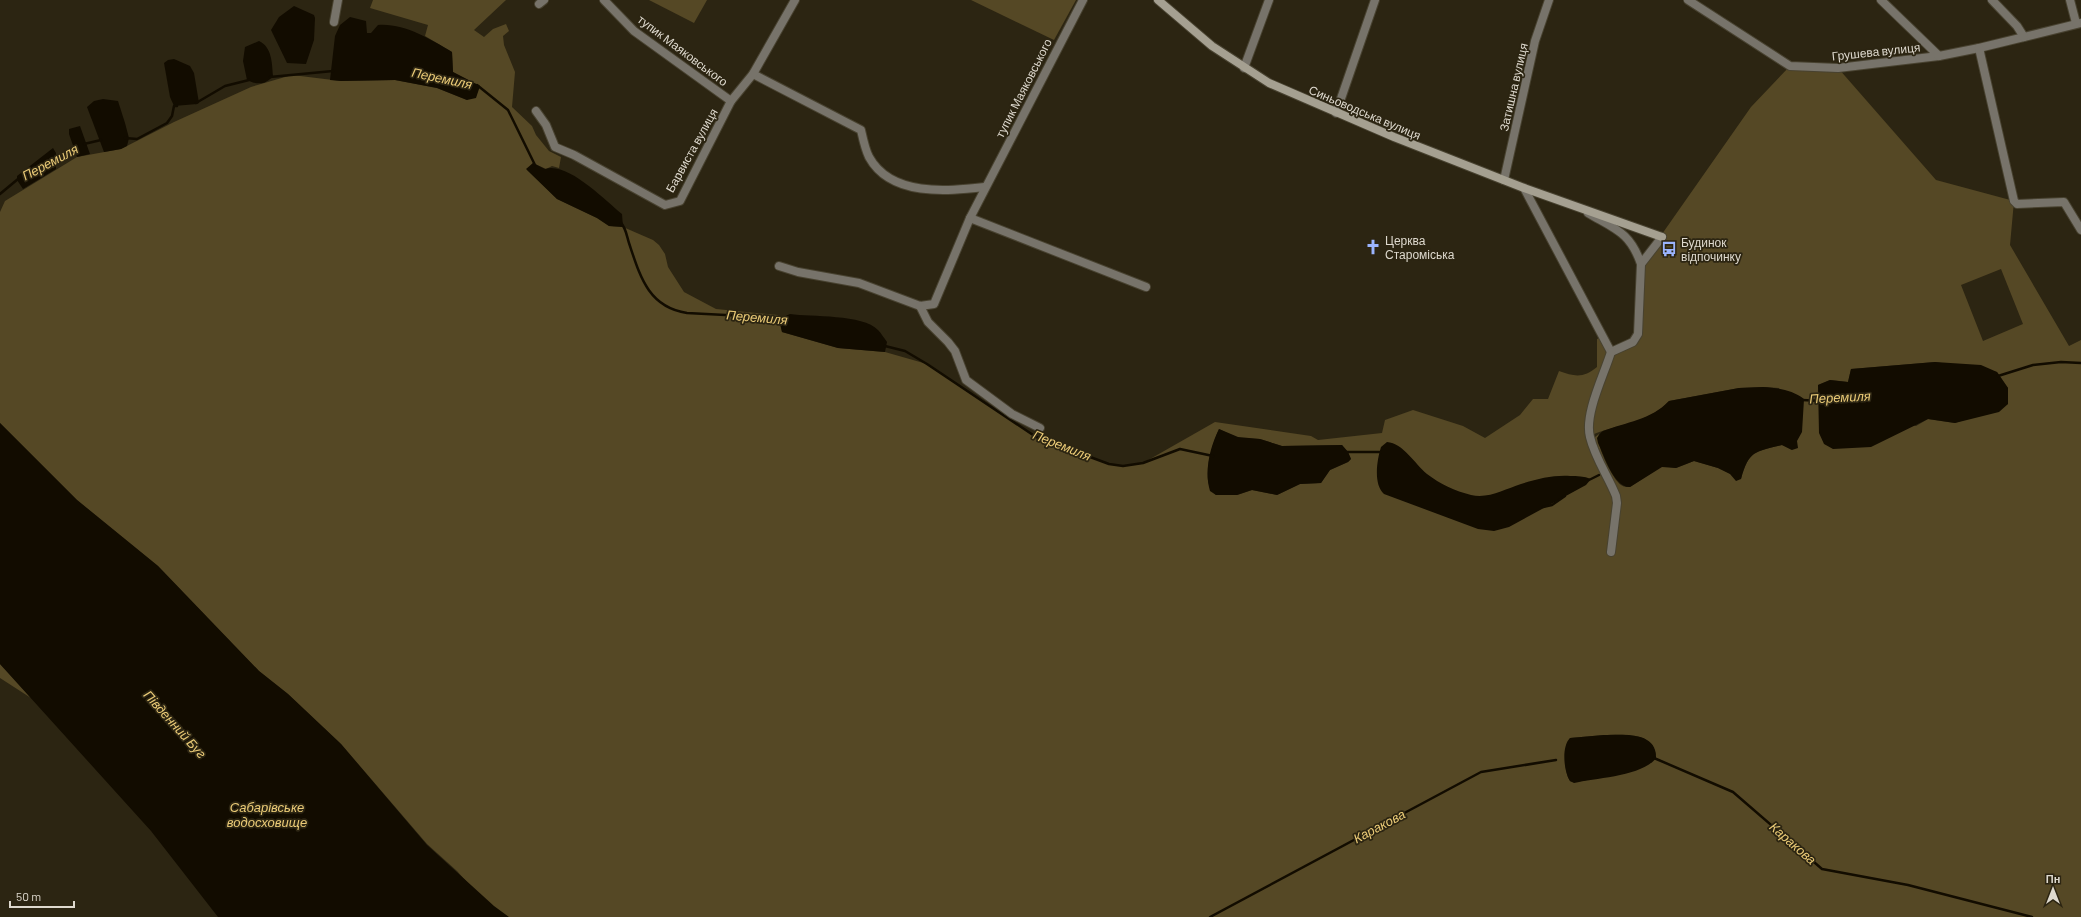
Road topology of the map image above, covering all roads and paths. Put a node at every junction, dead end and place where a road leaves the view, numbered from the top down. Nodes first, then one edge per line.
1 (338, 0) edge
2 (604, 0) edge
3 (795, 0) edge
4 (1083, 0) edge
5 (1158, 0) edge
6 (1269, 0) edge
7 (1375, 0) edge
8 (1549, 0) edge
9 (1688, 0) edge
10 (1881, 0) edge
11 (1992, 0) edge
12 (2070, 0) edge
13 (334, 22) dead end
14 (2079, 23) edge
15 (2024, 37) junction
16 (1979, 48) junction
17 (1939, 56) junction
18 (1244, 68) junction
19 (753, 74) junction
20 (731, 101) junction
21 (536, 111) dead end
22 (1336, 113) junction
23 (1504, 180) junction
24 (985, 188) junction
25 (1524, 188) junction
26 (1583, 210) junction
27 (970, 218) junction
28 (2081, 230) edge
29 (1641, 264) junction
30 (779, 266) dead end
31 (1146, 287) dead end
32 (920, 306) junction
33 (1611, 352) junction
34 (1040, 428) dead end
35 (1611, 552) dead end

1 - 13 street
2 - 20 street, тупик Маяковського
3 - 19 street, Барвиста вулиця
4 - 24 street, тупик Маяковського
5 - 18 street, Синьоводська вулиця
6 - 18 street
7 - 22 street
8 - 23 street, Затишна вулиця
9 - 17 street, Грушева вулиця
10 - 17 street
11 - 15 street
12 - 14 street
14 - 15 street, Грушева вулиця
15 - 16 street, Грушева вулиця
16 - 17 street, Грушева вулиця
16 - 28 street
18 - 22 street, Синьоводська вулиця
19 - 20 street, Барвиста вулиця
19 - 24 street
20 - 21 street, Барвиста вулиця
22 - 23 street, Синьоводська вулиця
23 - 25 street, Синьоводська вулиця
24 - 27 street, тупик Маяковського
25 - 26 street, Синьоводська вулиця
25 - 33 street
26 - 29 street, Синьоводська вулиця
26 - 29 street, Синьоводська вулиця
27 - 31 street
27 - 32 street, тупик Маяковського
29 - 33 street
30 - 32 street
32 - 34 street
33 - 35 street

